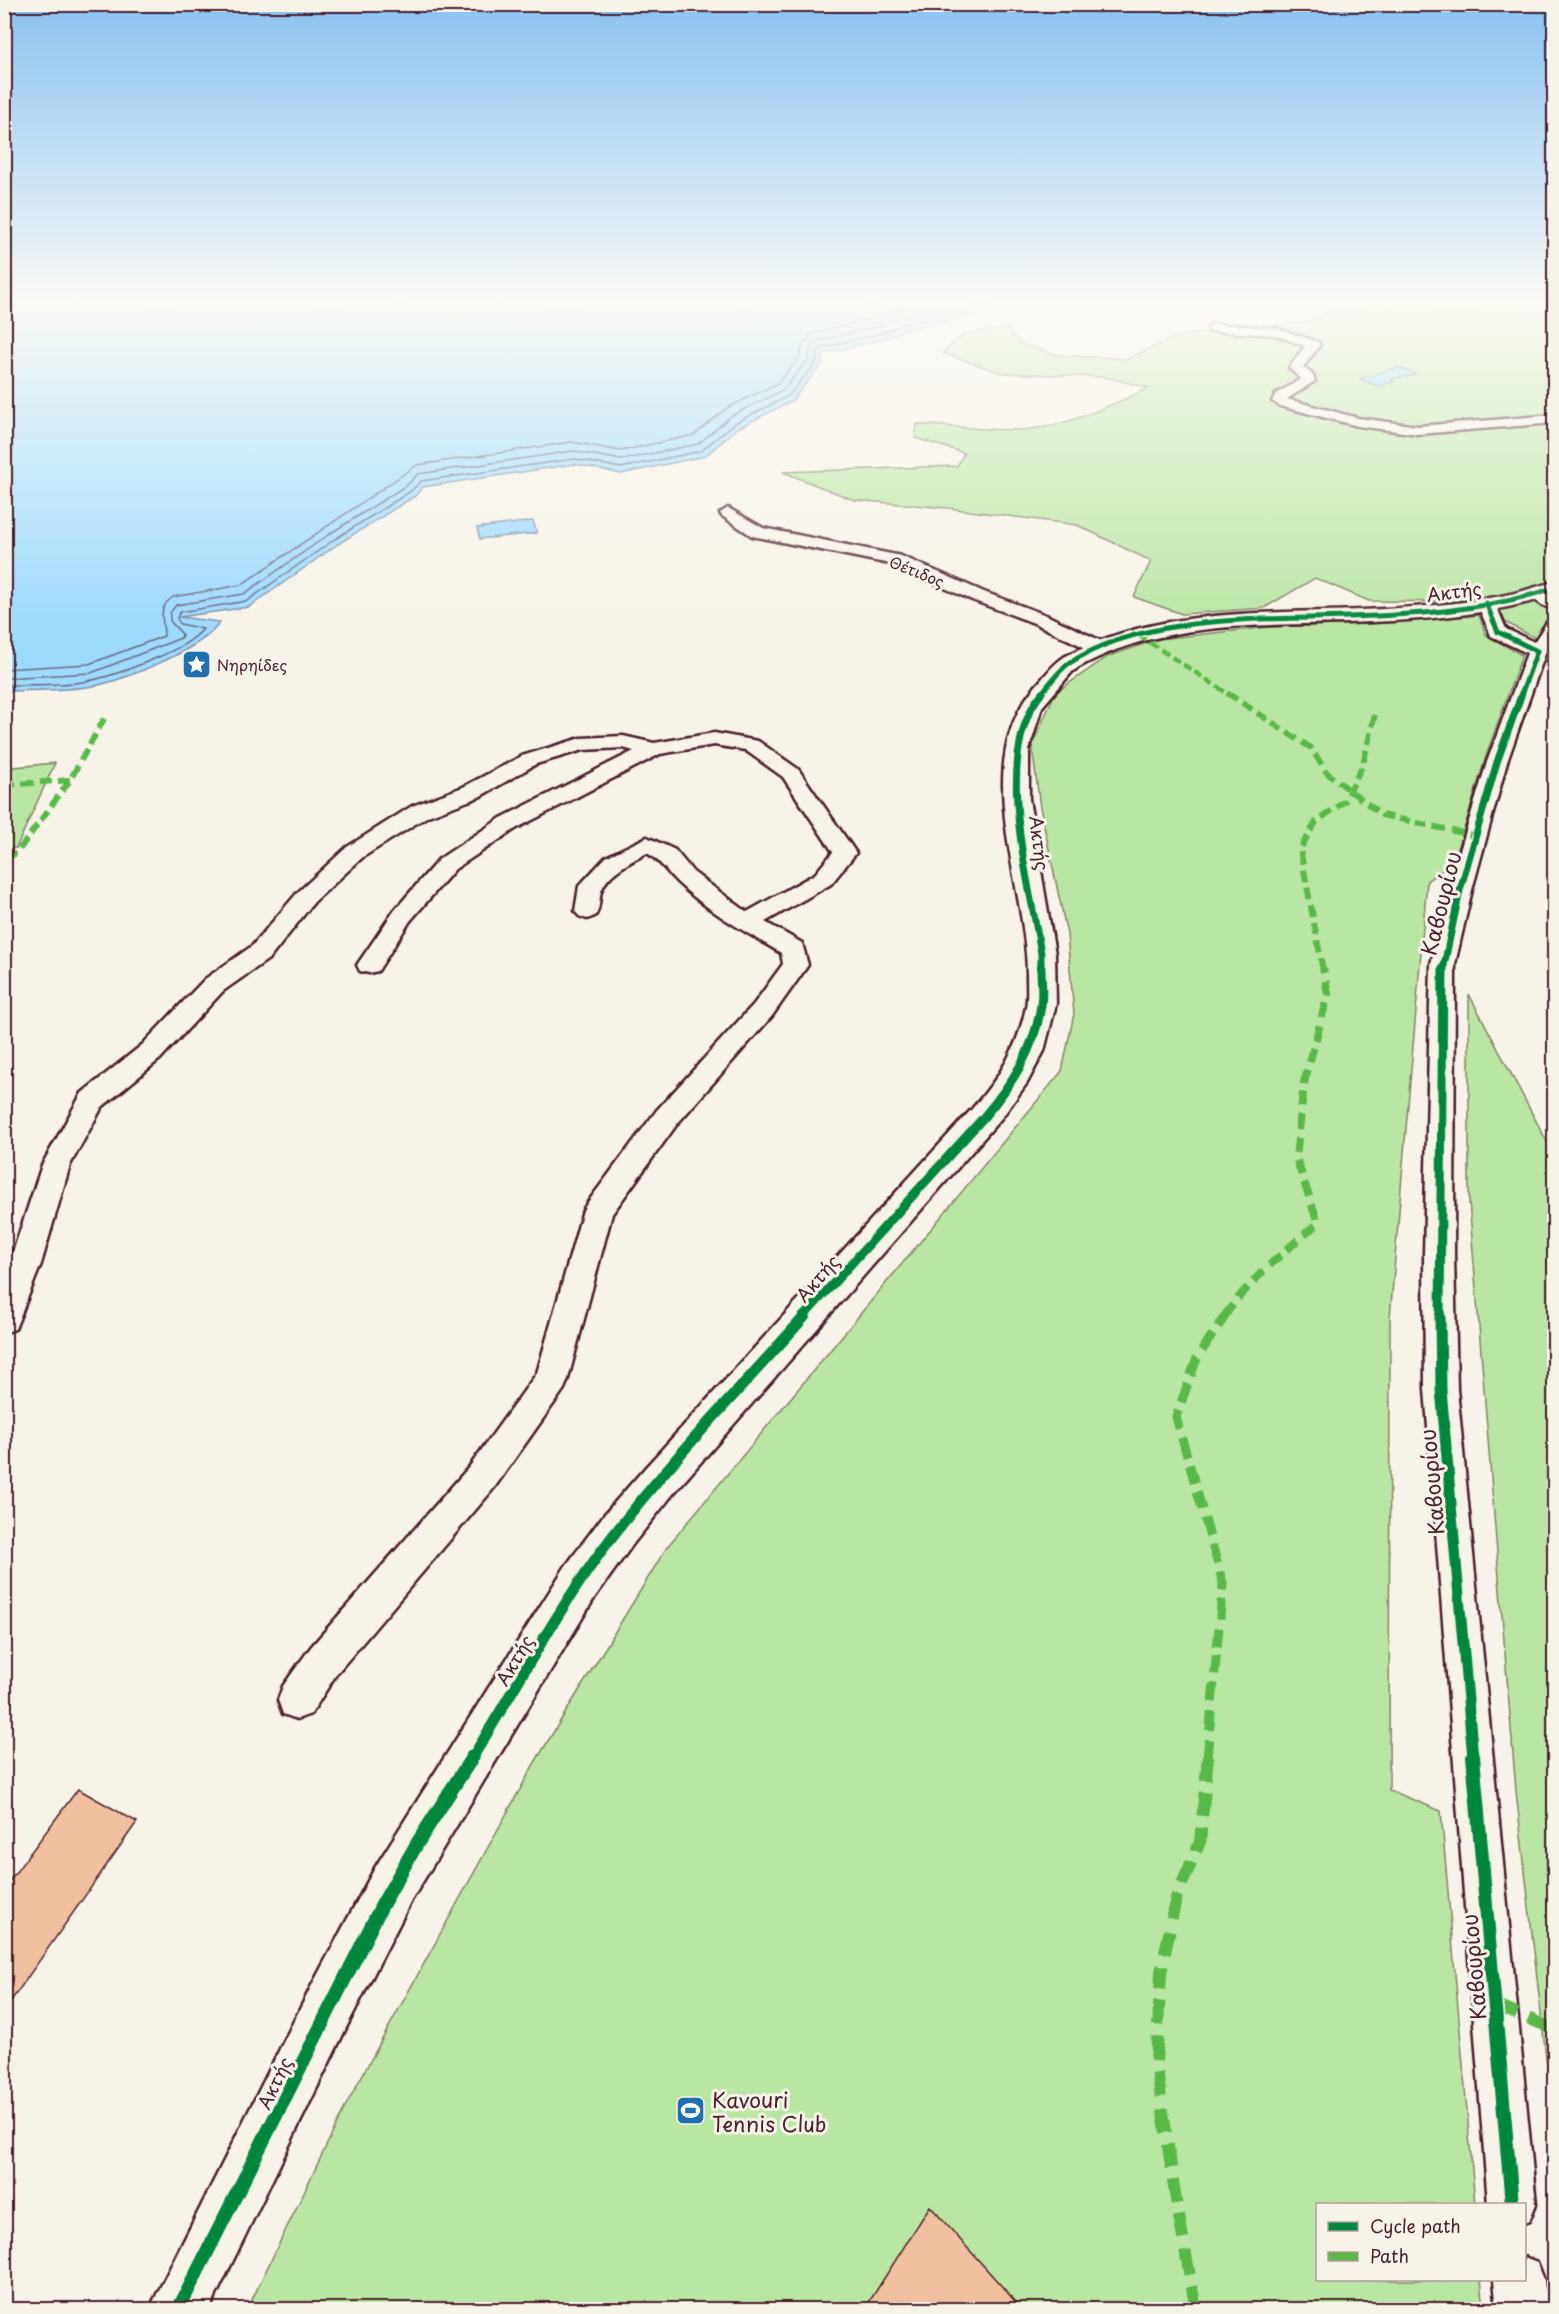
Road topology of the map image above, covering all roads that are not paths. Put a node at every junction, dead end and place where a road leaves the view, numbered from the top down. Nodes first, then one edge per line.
1 (1323, 413) edge
2 (1554, 419) edge
3 (728, 513) dead end
4 (1549, 595) edge
5 (1486, 603) junction
6 (1554, 626) edge
7 (1101, 648) junction
8 (1537, 651) junction
9 (654, 749) junction
10 (587, 911) dead end
11 (747, 922) junction
12 (369, 965) dead end
13 (4, 1320) edge
14 (297, 1700) dead end
15 (1512, 2203) edge
16 (1519, 2281) edge
17 (178, 2310) edge
18 (1522, 2310) edge

1 - 2 street
3 - 7 street, Θέτιδος
4 - 5 street, Ακτής
5 - 7 street, Ακτής
5 - 8 street
6 - 8 street, Καβουρίου
7 - 17 street, Ακτής
8 - 15 street, Καβουρίου
9 - 11 street
9 - 12 street
9 - 13 street
10 - 11 street
11 - 14 street
16 - 18 street

